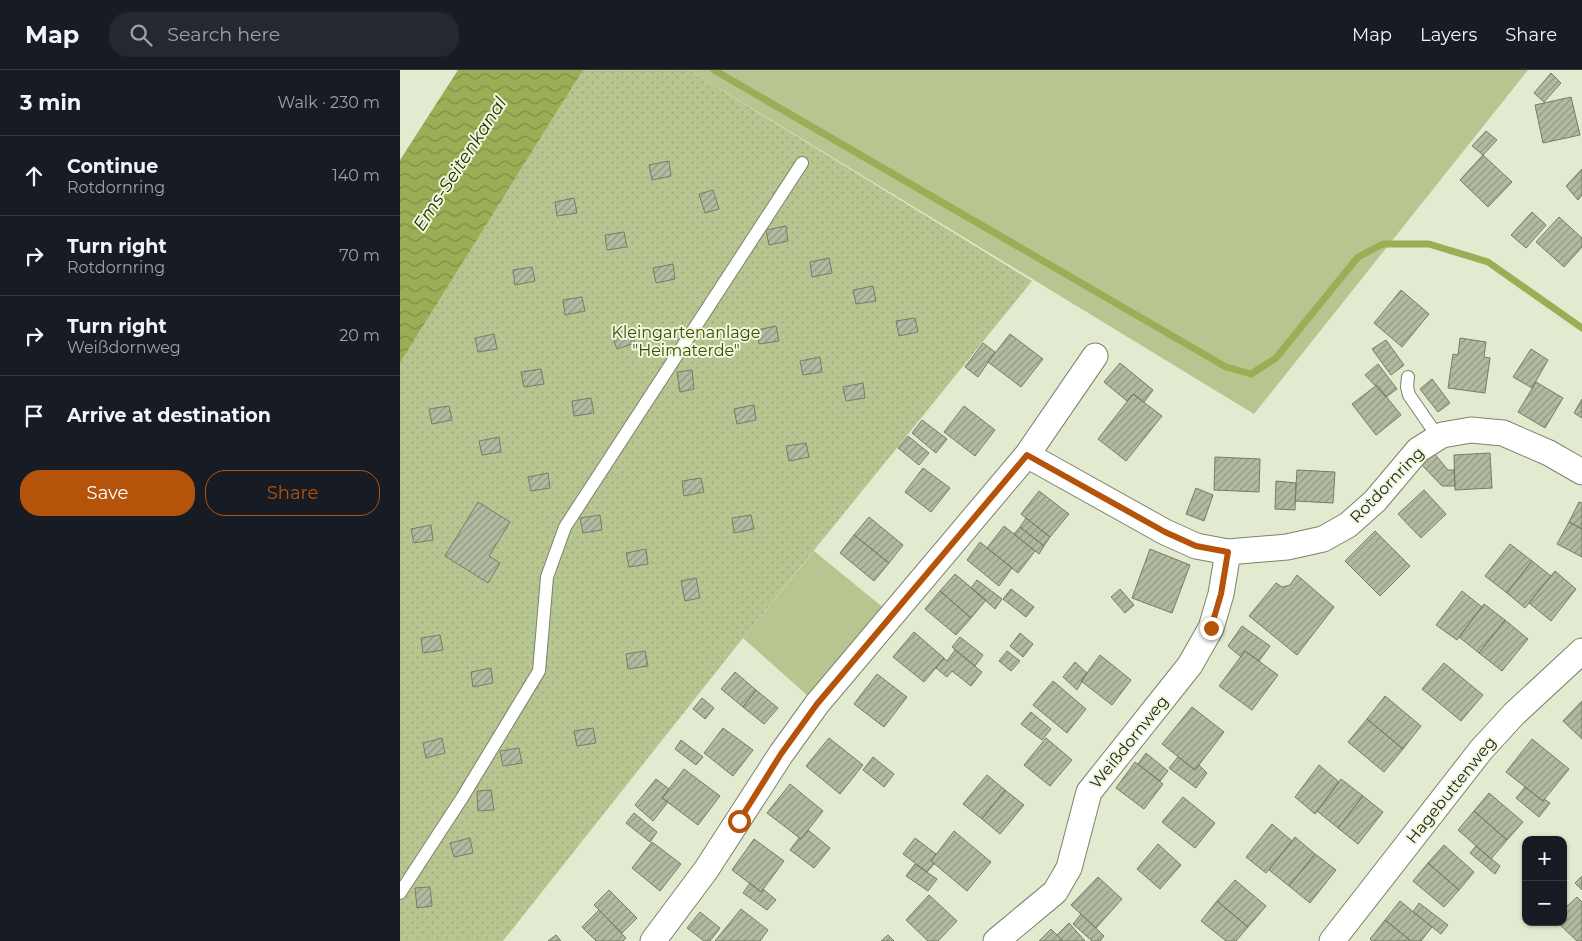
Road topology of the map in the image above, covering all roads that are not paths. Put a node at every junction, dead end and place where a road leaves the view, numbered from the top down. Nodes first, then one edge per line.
1 (802, 163) dead end
2 (1095, 356) dead end
3 (1408, 377) dead end
4 (1438, 437) junction
5 (1027, 455) junction
6 (1582, 472) edge
7 (1228, 552) junction
8 (1582, 651) edge
9 (400, 893) edge
10 (653, 941) edge
11 (996, 941) edge
12 (1332, 941) edge

1 - 9 lane
2 - 5 street
3 - 4 lane
4 - 6 street, Rotdornring
4 - 7 street, Rotdornring
5 - 7 street, Rotdornring
5 - 10 street
7 - 11 street, Weißdornweg
8 - 12 street, Hagebuttenweg

